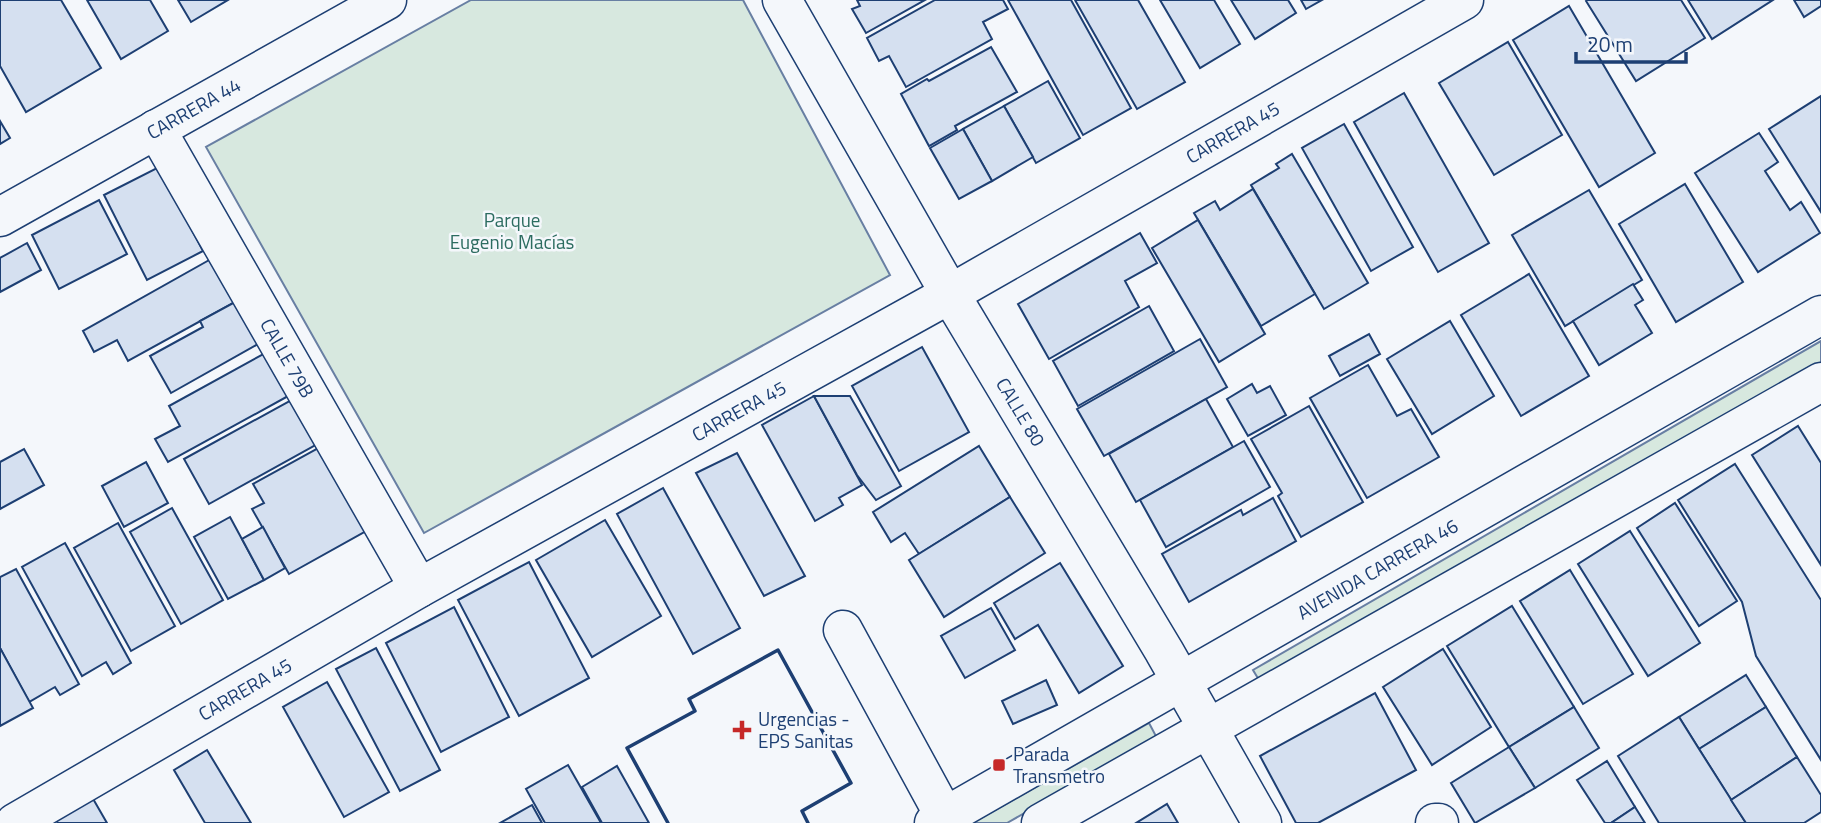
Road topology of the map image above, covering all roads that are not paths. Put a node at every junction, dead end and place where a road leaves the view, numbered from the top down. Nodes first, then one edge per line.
1 (387, 0) edge
2 (782, 0) edge
3 (1464, 0) edge
4 (156, 129) junction
5 (0, 217) edge
6 (950, 294) junction
7 (1821, 315) edge
8 (1821, 382) edge
9 (419, 588) junction
10 (843, 630) dead end
11 (1182, 681) junction
12 (1209, 728) junction
13 (940, 820) edge
14 (15, 823) edge
15 (1041, 823) edge
16 (1262, 823) edge

1 - 4 street, CARRERA 44
2 - 6 street, CALLE 80
3 - 6 street, CARRERA 45
4 - 5 street, CARRERA 44
4 - 9 street, CALLE 79B
6 - 9 street, CARRERA 45
6 - 11 street, CALLE 80
7 - 11 street, AVENIDA CARRERA 46
8 - 12 street
9 - 14 street, CARRERA 45
10 - 13 street
11 - 12 street, CALLE 80
11 - 13 street, AVENIDA CARRERA 46
12 - 15 street
12 - 16 street, CALLE 80

